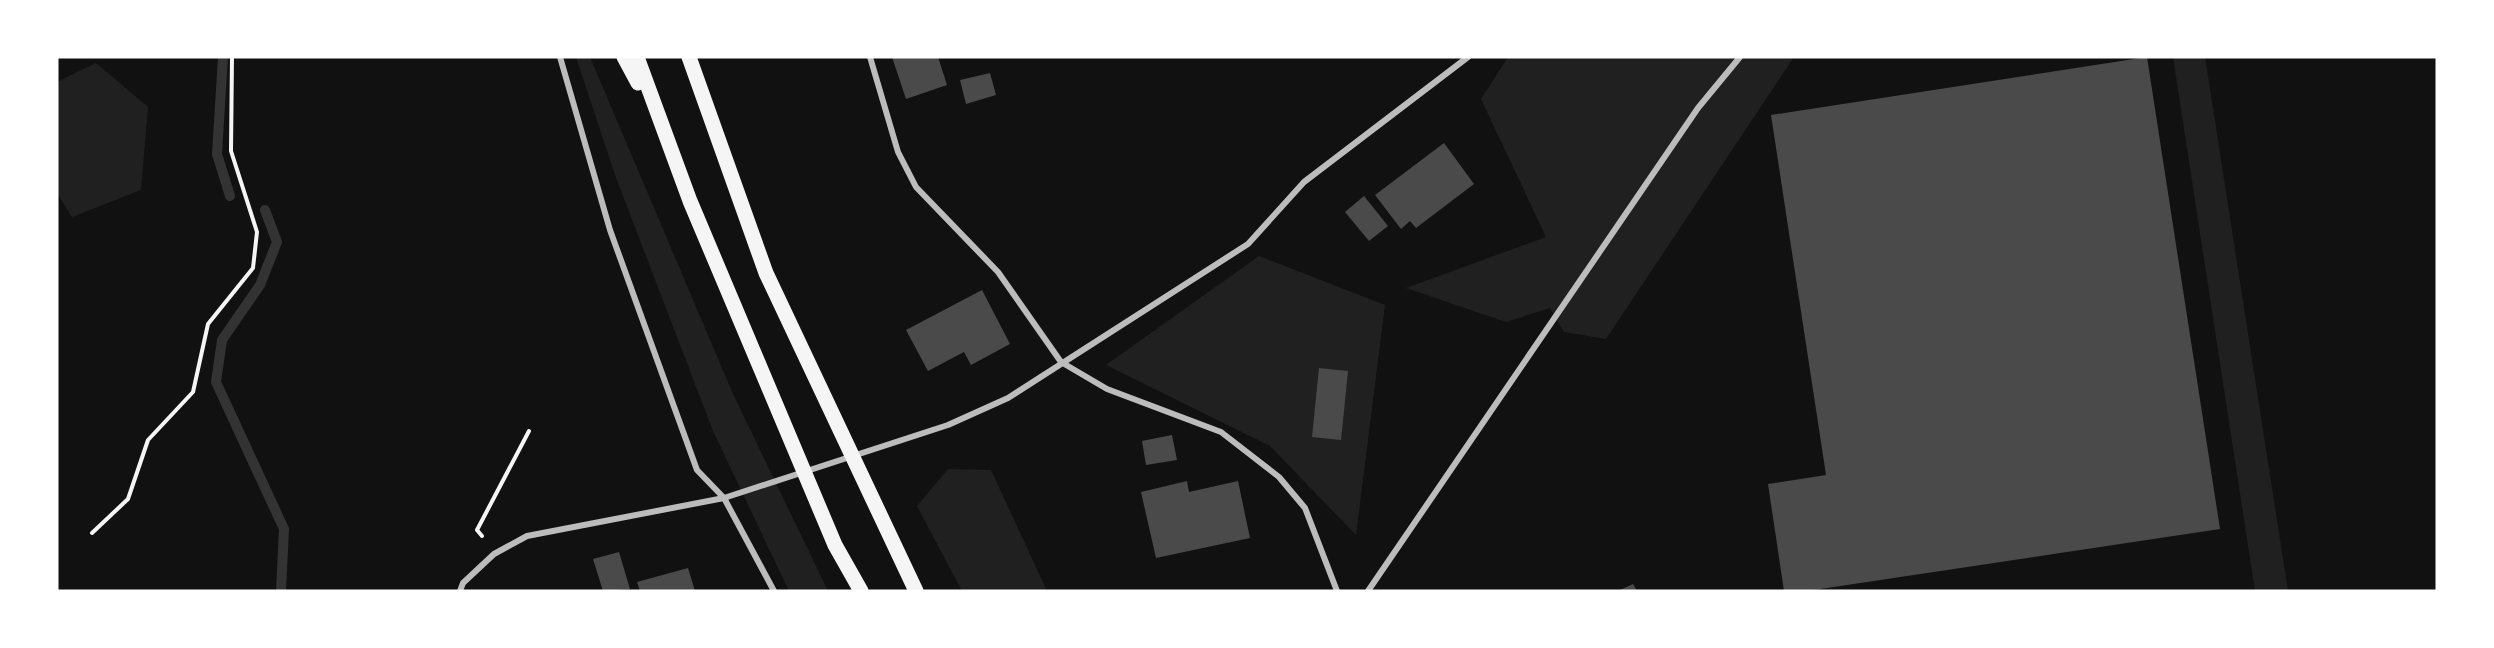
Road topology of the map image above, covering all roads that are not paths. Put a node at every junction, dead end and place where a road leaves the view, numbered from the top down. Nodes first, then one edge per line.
1 (560, 57) edge
2 (624, 57) edge
3 (637, 57) edge
4 (689, 57) edge
5 (870, 57) edge
6 (1468, 57) edge
7 (1740, 57) edge
8 (661, 125) junction
9 (1062, 362) junction
10 (724, 498) junction
11 (460, 591) edge
12 (774, 591) edge
13 (861, 591) edge
14 (916, 591) edge
15 (1337, 591) edge
16 (1368, 591) edge

1 - 10 street
2 - 8 main road
3 - 8 main road
4 - 14 main road
5 - 9 street
6 - 9 street
7 - 16 street
8 - 13 main road
9 - 10 street
9 - 15 street
10 - 11 street
10 - 12 street

